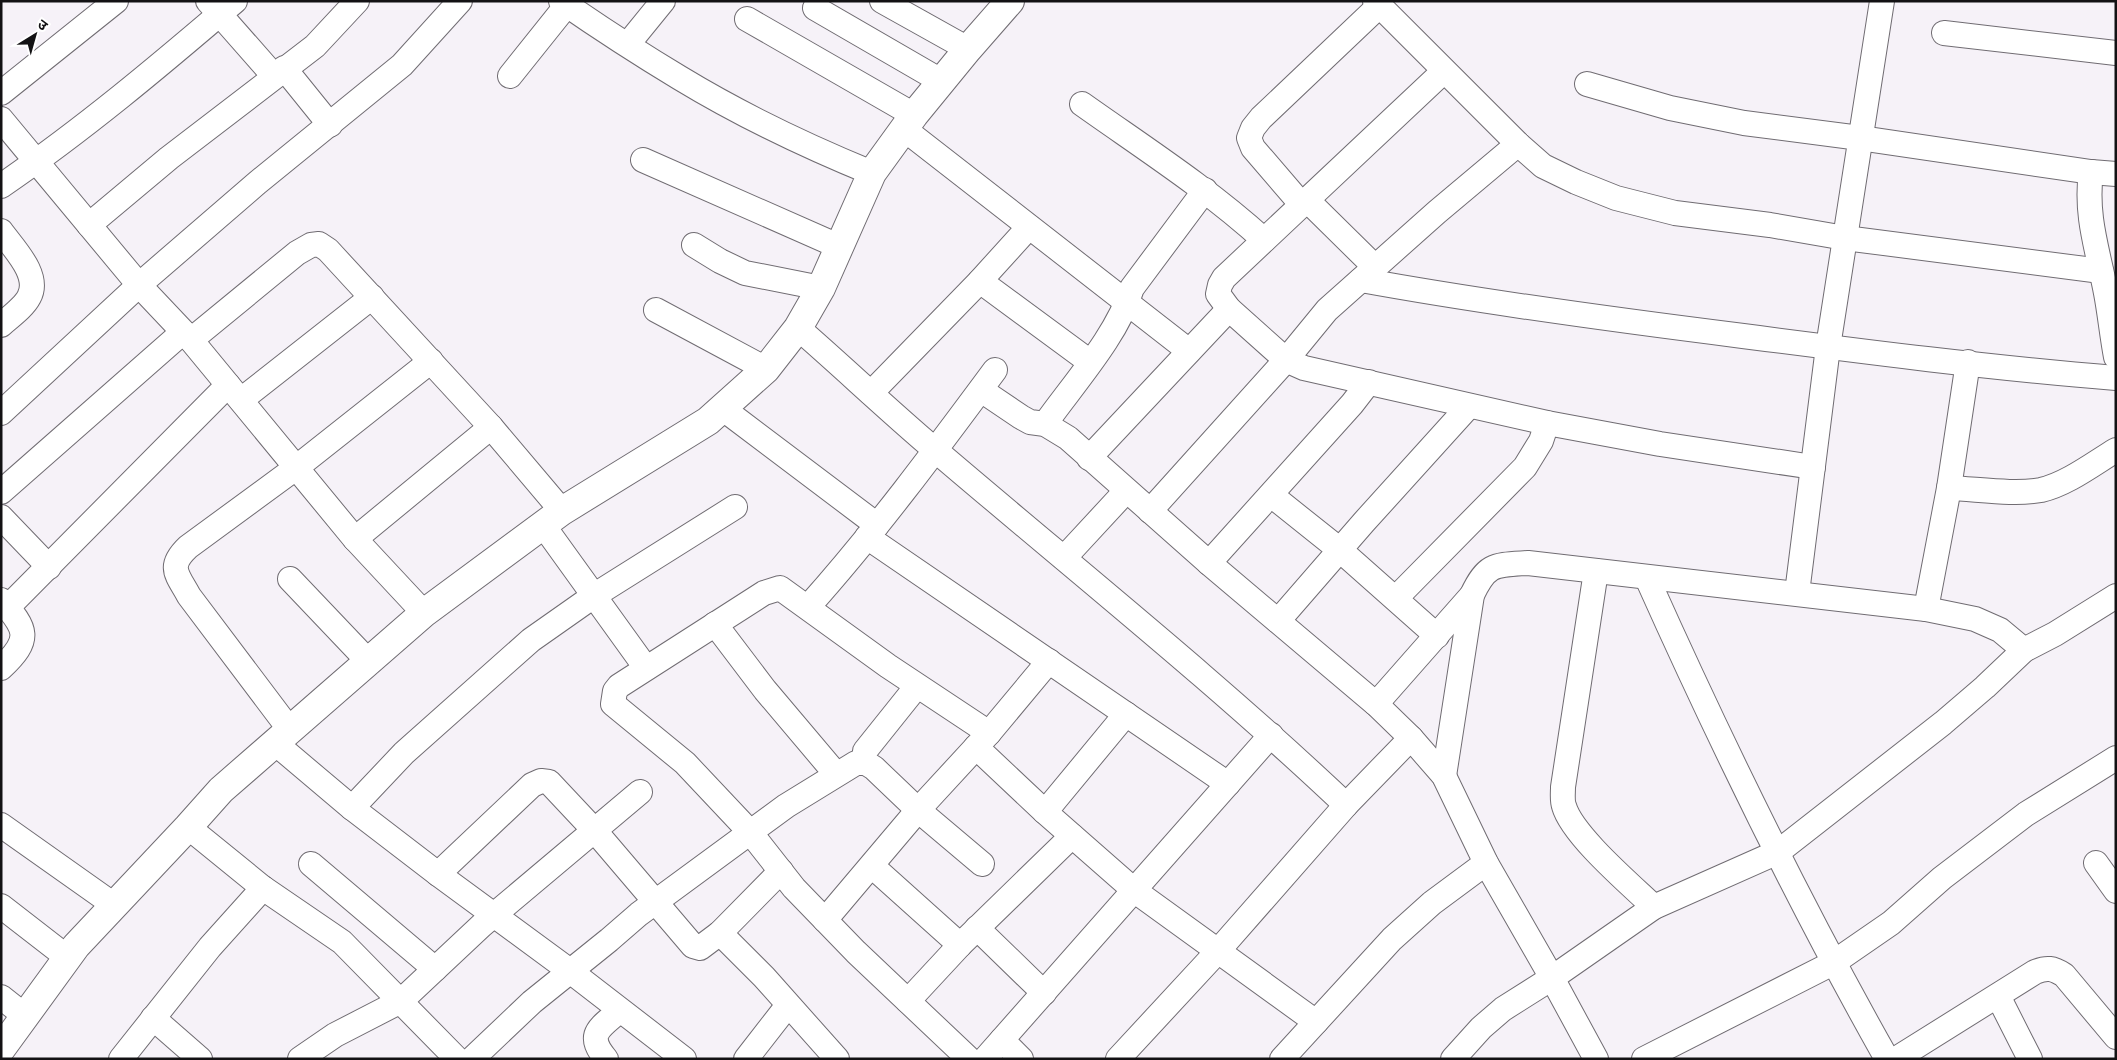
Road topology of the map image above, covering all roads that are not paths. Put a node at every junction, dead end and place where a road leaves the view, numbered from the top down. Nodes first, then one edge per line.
1 (116, 1) edge
2 (357, 1) edge
3 (460, 1) edge
4 (663, 1) edge
5 (882, 1) edge
6 (1010, 1) edge
7 (1882, 1) edge
8 (566, 2) edge
9 (1377, 4) edge
10 (220, 6) edge
11 (814, 8) dead end
12 (747, 19) dead end
13 (1944, 33) dead end
14 (628, 44) junction
15 (968, 49) junction
16 (2116, 53) edge
17 (1444, 71) junction
18 (279, 72) junction
19 (510, 76) dead end
20 (941, 81) junction
21 (1587, 84) dead end
22 (1, 94) edge
23 (1082, 104) dead end
24 (1, 119) edge
25 (909, 122) junction
26 (330, 125) junction
27 (1860, 138) junction
28 (1518, 144) junction
29 (643, 160) dead end
30 (38, 161) junction
31 (2091, 172) junction
32 (872, 173) junction
33 (2116, 174) edge
34 (1, 186) edge
35 (1205, 190) junction
36 (1304, 203) junction
37 (89, 225) junction
38 (1029, 227) junction
39 (1, 230) edge
40 (1845, 238) junction
41 (1264, 240) junction
42 (694, 245) dead end
43 (838, 246) junction
44 (2100, 271) junction
45 (1368, 273) junction
46 (980, 281) junction
47 (139, 285) junction
48 (821, 288) junction
49 (372, 297) junction
50 (1127, 303) junction
51 (1229, 309) junction
52 (656, 310) dead end
53 (1, 325) edge
54 (798, 328) junction
55 (187, 336) junction
56 (1828, 347) junction
57 (1189, 351) junction
58 (2116, 357) edge
59 (1286, 360) junction
60 (431, 362) junction
61 (1090, 362) junction
62 (1968, 362) junction
63 (766, 369) junction
64 (995, 370) dead end
65 (2116, 378) edge
66 (1368, 382) junction
67 (980, 390) junction
68 (235, 392) junction
69 (871, 394) junction
70 (1469, 406) junction
71 (722, 408) junction
72 (1, 413) edge
73 (1547, 423) junction
74 (1045, 424) junction
75 (491, 427) junction
76 (936, 450) junction
77 (2116, 450) edge
78 (1089, 458) junction
79 (297, 467) junction
80 (1813, 467) junction
81 (1949, 488) junction
82 (1126, 491) junction
83 (1, 492) edge
84 (1271, 495) junction
85 (735, 507) dead end
86 (1150, 511) junction
87 (1, 517) edge
88 (552, 518) junction
89 (872, 531) junction
90 (355, 539) junction
91 (1340, 550) junction
92 (1064, 558) junction
93 (1209, 563) junction
94 (48, 567) junction
95 (1596, 571) junction
96 (1647, 578) junction
97 (290, 579) dead end
98 (1798, 593) junction
99 (596, 595) junction
100 (1472, 595) junction
101 (2116, 596) edge
102 (1396, 598) junction
103 (5, 603) edge
104 (808, 607) junction
105 (1926, 609) junction
106 (424, 613) junction
107 (1278, 621) junction
108 (715, 624) junction
109 (1437, 636) junction
110 (2024, 650) junction
111 (368, 661) junction
112 (1049, 661) junction
113 (1, 668) edge
114 (646, 668) junction
115 (917, 686) junction
116 (1376, 704) junction
117 (1126, 714) junction
118 (1272, 735) junction
119 (282, 736) junction
120 (1411, 738) junction
121 (983, 740) junction
122 (865, 750) dead end
123 (2116, 758) edge
124 (836, 774) junction
125 (1444, 776) junction
126 (1228, 784) junction
127 (640, 792) dead end
128 (1346, 806) junction
129 (352, 808) junction
130 (918, 810) junction
131 (1045, 812) junction
132 (1, 825) edge
133 (188, 828) junction
134 (595, 831) junction
135 (750, 832) junction
136 (1072, 836) junction
137 (1778, 852) junction
138 (1486, 863) junction
139 (2096, 863) dead end
140 (311, 864) dead end
141 (982, 864) dead end
142 (872, 866) junction
143 (781, 871) junction
144 (438, 874) junction
145 (263, 888) junction
146 (1135, 891) junction
147 (2116, 891) edge
148 (655, 902) junction
149 (114, 905) junction
150 (1, 906) edge
151 (1654, 907) junction
152 (494, 916) junction
153 (825, 920) junction
154 (977, 928) junction
155 (720, 933) junction
156 (960, 945) junction
157 (1218, 951) junction
158 (68, 958) junction
159 (1833, 964) junction
160 (434, 969) junction
161 (570, 971) junction
162 (1552, 978) junction
163 (1044, 993) junction
164 (1998, 996) junction
165 (1, 997) edge
166 (401, 1001) junction
167 (908, 1001) junction
168 (788, 1005) junction
169 (619, 1011) junction
170 (25, 1016) junction
171 (153, 1018) junction
172 (1316, 1022) junction
173 (2116, 1037) edge
174 (1002, 1040) junction
175 (1, 1050) edge
176 (11, 1059) edge
177 (121, 1059) edge
178 (200, 1059) edge
179 (300, 1059) edge
180 (457, 1059) edge
181 (472, 1059) edge
182 (606, 1059) edge
183 (684, 1059) edge
184 (746, 1059) edge
185 (837, 1059) edge
186 (969, 1059) edge
187 (985, 1059) edge
188 (1021, 1059) edge
189 (1118, 1059) edge
190 (1282, 1059) edge
191 (1453, 1059) edge
192 (1596, 1059) edge
193 (1644, 1059) edge
194 (1887, 1059) edge
195 (1896, 1059) edge
196 (2030, 1059) edge

1 - 22 street
2 - 18 street
3 - 26 street
4 - 14 street
5 - 15 street
6 - 15 main road
7 - 27 street
8 - 14 street
8 - 19 street
9 - 17 street
9 - 36 street
10 - 18 street
10 - 30 street
11 - 20 street
12 - 25 street
13 - 16 street
14 - 32 street
15 - 20 main road
17 - 28 street
17 - 36 street
18 - 26 street
18 - 37 street
20 - 25 main road
21 - 27 street
23 - 35 street
24 - 30 street
25 - 32 main road
25 - 38 street
26 - 47 street
27 - 31 street
27 - 40 street
28 - 40 street
28 - 45 street
29 - 43 street
30 - 34 street
30 - 37 street
31 - 33 street
31 - 44 street
32 - 43 main road
35 - 41 street
35 - 50 street
36 - 41 street
36 - 45 street
37 - 47 street
38 - 46 street
38 - 50 street
39 - 53 street
40 - 44 street
40 - 56 street
41 - 51 street
42 - 48 street
43 - 48 main road
44 - 58 street
45 - 56 street
45 - 59 street
46 - 61 street
46 - 69 street
47 - 55 street
47 - 72 street
48 - 54 main road
49 - 55 street
49 - 60 street
49 - 68 street
50 - 57 street
50 - 61 street
51 - 57 street
51 - 59 street
52 - 63 street
54 - 63 main road
54 - 69 street
55 - 68 street
55 - 83 street
56 - 62 street
56 - 80 street
57 - 78 street
59 - 66 street
59 - 86 street
60 - 75 street
60 - 79 street
61 - 74 street
62 - 65 street
62 - 81 street
63 - 71 main road
64 - 67 street
66 - 70 street
66 - 84 street
67 - 74 street
67 - 76 street
68 - 79 street
68 - 94 street
69 - 76 street
70 - 73 street
70 - 91 street
71 - 88 main road
71 - 89 street
73 - 80 street
73 - 102 street
74 - 78 street
75 - 88 street
75 - 90 street
76 - 89 street
76 - 92 street
77 - 81 street
78 - 82 street
79 - 90 street
79 - 119 street
80 - 98 street
81 - 105 street
82 - 86 street
82 - 92 street
84 - 91 street
84 - 93 street
85 - 99 street
86 - 93 street
87 - 94 street
88 - 99 street
88 - 106 main road
89 - 104 street
89 - 112 street
90 - 106 street
91 - 102 street
91 - 107 street
92 - 118 street
93 - 107 street
94 - 103 street
95 - 96 street
95 - 100 street
95 - 151 street
96 - 98 street
96 - 137 street
97 - 111 street
98 - 105 street
99 - 114 street
99 - 129 street
100 - 109 street
100 - 125 street
101 - 110 street
102 - 109 street
103 - 113 street
104 - 108 street
104 - 115 street
105 - 110 street
106 - 111 main road
107 - 116 street
108 - 114 street
108 - 124 street
109 - 116 street
110 - 137 street
111 - 119 main road
112 - 117 street
112 - 121 street
114 - 135 street
115 - 121 street
115 - 122 street
116 - 120 street
117 - 126 street
117 - 131 street
118 - 126 street
118 - 128 street
119 - 129 street
119 - 133 main road
120 - 125 street
120 - 128 street
121 - 130 street
121 - 131 street
123 - 159 street
124 - 130 street
124 - 135 street
125 - 138 street
126 - 146 street
127 - 134 street
128 - 157 street
129 - 144 street
130 - 141 street
130 - 142 street
131 - 136 street
132 - 149 street
133 - 145 street
133 - 149 main road
134 - 144 street
134 - 148 street
134 - 152 street
135 - 143 street
135 - 148 street
136 - 146 street
136 - 154 street
137 - 151 street
137 - 159 street
138 - 162 street
138 - 172 street
139 - 147 street
140 - 160 street
142 - 153 street
142 - 156 street
143 - 153 street
143 - 155 street
144 - 152 street
145 - 166 street
145 - 171 street
146 - 157 street
146 - 163 street
148 - 155 street
148 - 161 street
149 - 158 main road
150 - 158 street
151 - 162 street
152 - 160 street
152 - 161 street
153 - 167 street
154 - 156 street
154 - 163 street
155 - 168 street
156 - 167 street
157 - 172 street
157 - 189 street
158 - 170 main road
159 - 193 street
159 - 194 street
160 - 166 street
161 - 169 street
161 - 181 street
162 - 191 street
162 - 192 street
163 - 174 street
164 - 173 street
164 - 195 street
164 - 196 street
165 - 170 street
166 - 179 street
166 - 180 street
167 - 186 street
168 - 184 street
168 - 185 street
169 - 182 street
169 - 183 street
170 - 175 main road
171 - 177 street
171 - 178 street
172 - 190 street
174 - 187 street
174 - 188 street
175 - 176 street

